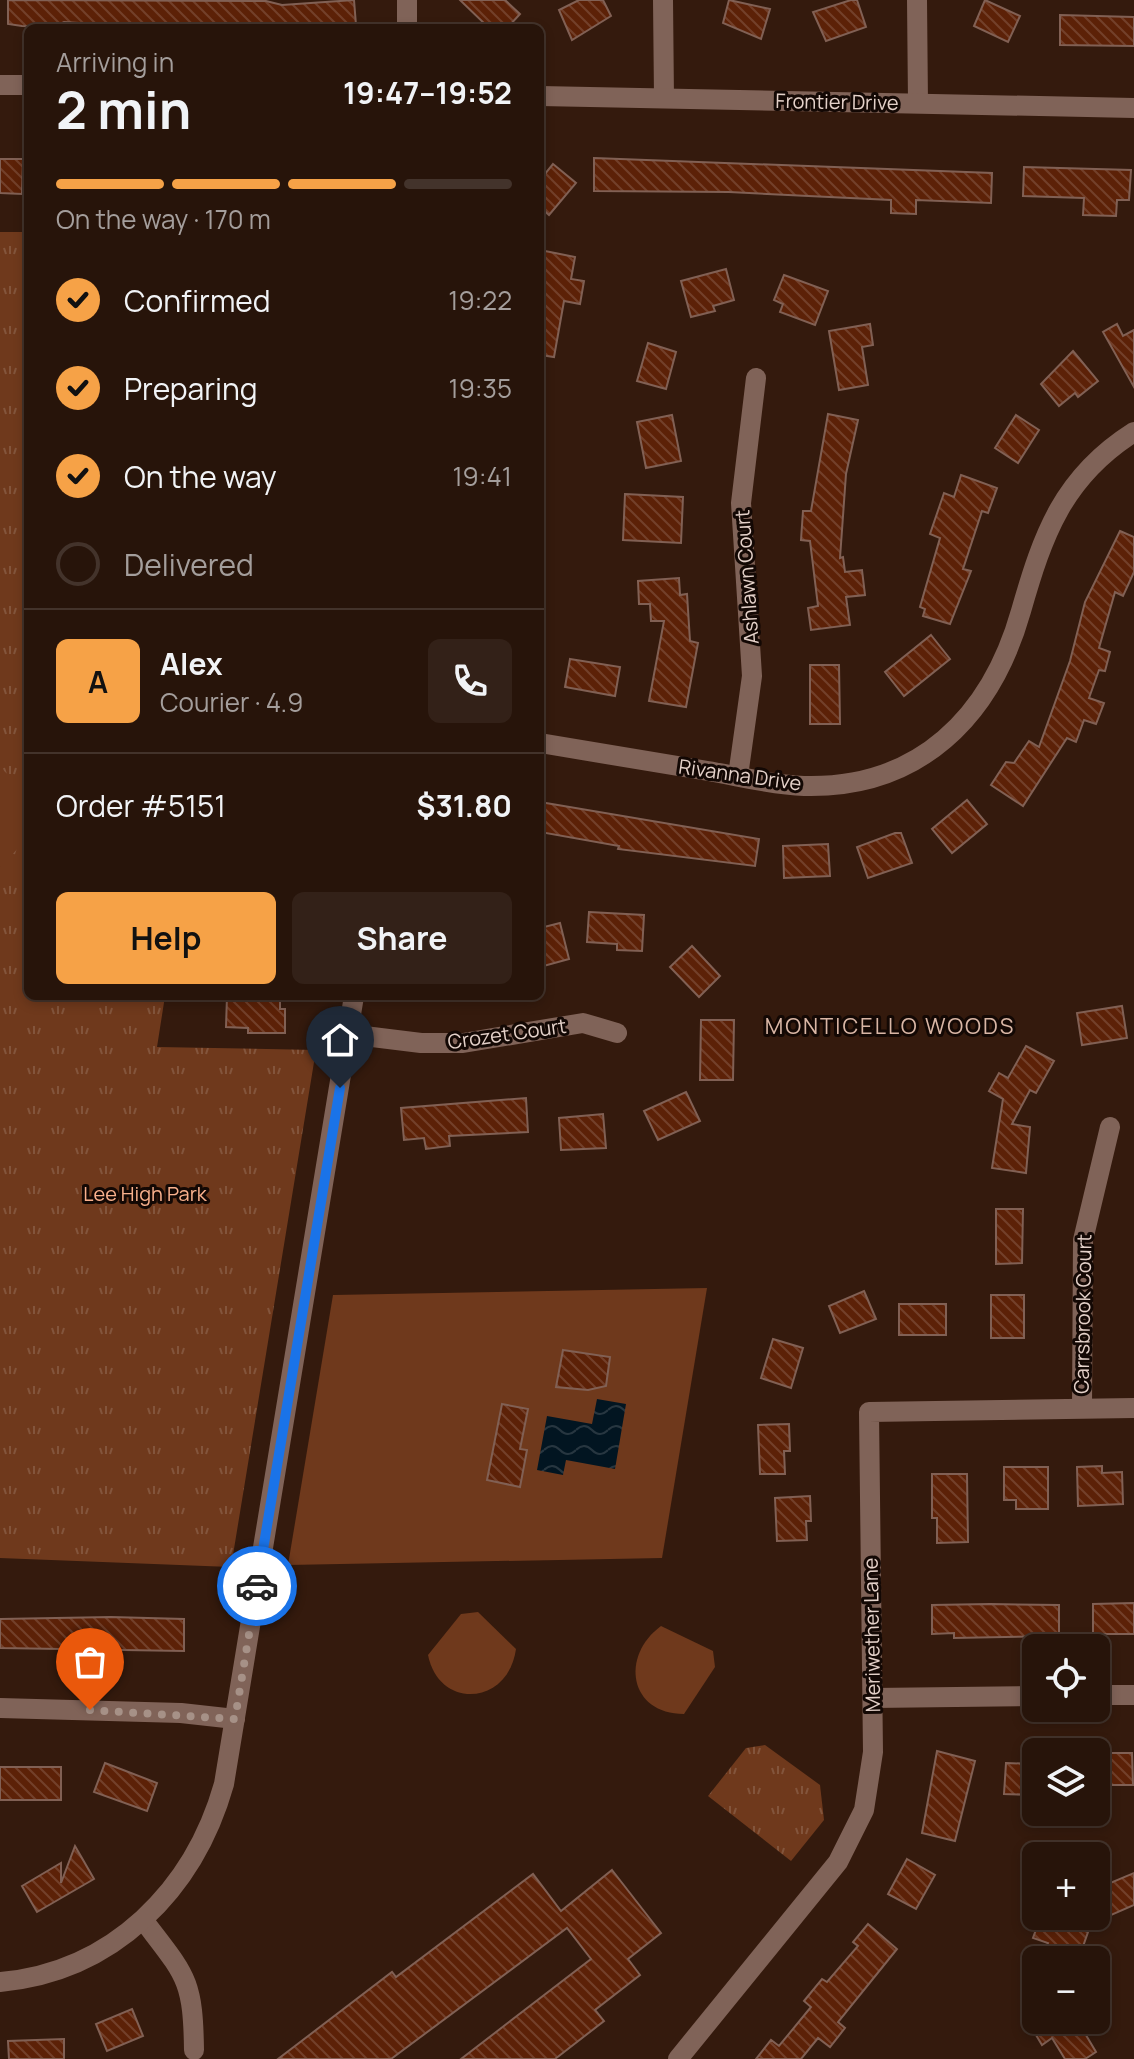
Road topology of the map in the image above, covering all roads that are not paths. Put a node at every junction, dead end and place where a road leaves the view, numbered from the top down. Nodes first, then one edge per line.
1 (407, 0) edge
2 (663, 0) edge
3 (917, 0) edge
4 (407, 24) edge
5 (0, 85) edge
6 (24, 85) edge
7 (544, 96) edge
8 (664, 98) junction
9 (918, 103) junction
10 (1134, 108) edge
11 (756, 378) dead end
12 (1134, 432) edge
13 (544, 744) edge
14 (738, 776) junction
15 (353, 1000) edge
16 (617, 1033) dead end
17 (348, 1034) junction
18 (1110, 1127) dead end
19 (1082, 1408) junction
20 (1134, 1408) edge
21 (1110, 1695) edge
22 (1134, 1695) edge
23 (1022, 1696) edge
24 (873, 1698) junction
25 (0, 1708) edge
26 (235, 1719) junction
27 (144, 1921) junction
28 (0, 1982) edge
29 (194, 2050) dead end
30 (678, 2059) edge

1 - 4 street
2 - 8 street
3 - 9 street
5 - 6 street
7 - 8 street, Frontier Drive
8 - 9 street, Frontier Drive
9 - 10 street, Frontier Drive
11 - 14 street, Ashlawn Court
12 - 14 street, Rivanna Drive
13 - 14 street, Rivanna Drive
15 - 17 street
16 - 17 street, Crozet Court
17 - 26 street
18 - 19 street, Carrsbrook Court
19 - 20 street, Meriwether Lane
19 - 24 street, Meriwether Lane
21 - 22 street
23 - 24 street
24 - 30 street, Meriwether Lane
25 - 26 street
26 - 27 street
27 - 28 street
27 - 29 street

